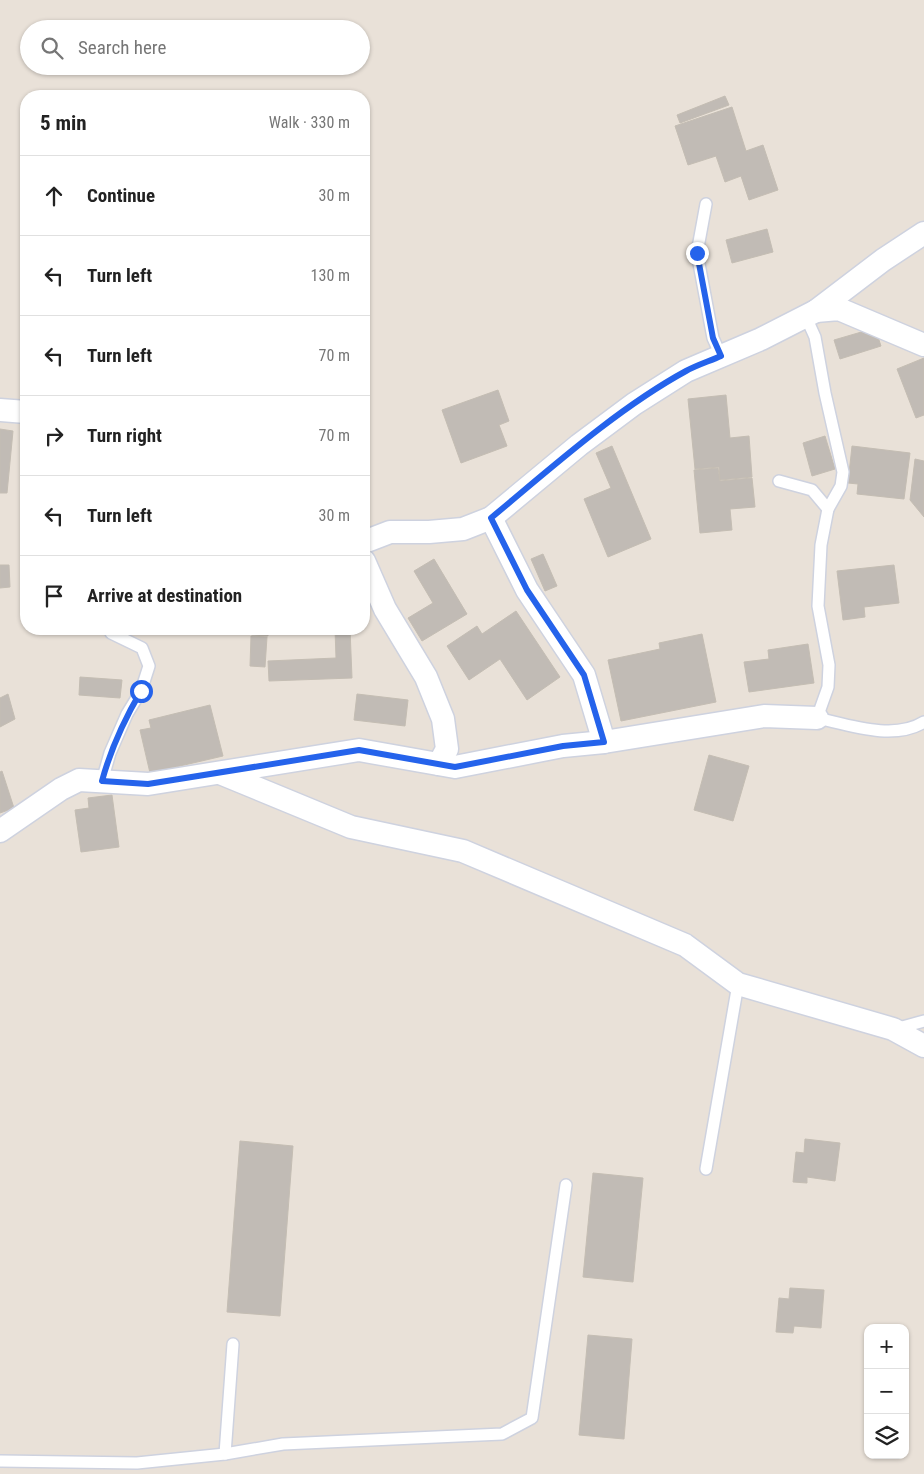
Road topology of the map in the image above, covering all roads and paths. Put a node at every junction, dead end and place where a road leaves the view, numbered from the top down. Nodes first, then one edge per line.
1 (706, 204) dead end
2 (924, 233) edge
3 (811, 314) junction
4 (924, 345) edge
5 (721, 356) junction
6 (0, 410) edge
7 (20, 412) edge
8 (779, 481) dead end
9 (828, 509) junction
10 (491, 518) junction
11 (370, 540) edge
12 (370, 575) edge
13 (117, 635) edge
14 (817, 718) junction
15 (924, 722) edge
16 (604, 742) junction
17 (439, 764) junction
18 (220, 773) junction
19 (102, 781) junction
20 (0, 831) edge
21 (738, 984) junction
22 (924, 1021) edge
23 (893, 1029) junction
24 (924, 1046) edge
25 (706, 1169) dead end
26 (566, 1185) dead end
27 (233, 1344) dead end
28 (225, 1454) junction
29 (0, 1461) edge

1 - 5 lane
2 - 3 street
3 - 4 street
3 - 5 street
3 - 9 lane
5 - 10 street
6 - 7 street
8 - 9 lane
9 - 14 lane
10 - 11 street
10 - 16 street
12 - 17 street
13 - 19 lane
14 - 15 lane
14 - 16 street
16 - 17 street
17 - 18 street
18 - 19 street
18 - 21 street
19 - 20 street
21 - 23 street
21 - 25 lane
22 - 23 lane
23 - 24 street
26 - 28 lane
27 - 28 lane
28 - 29 lane

